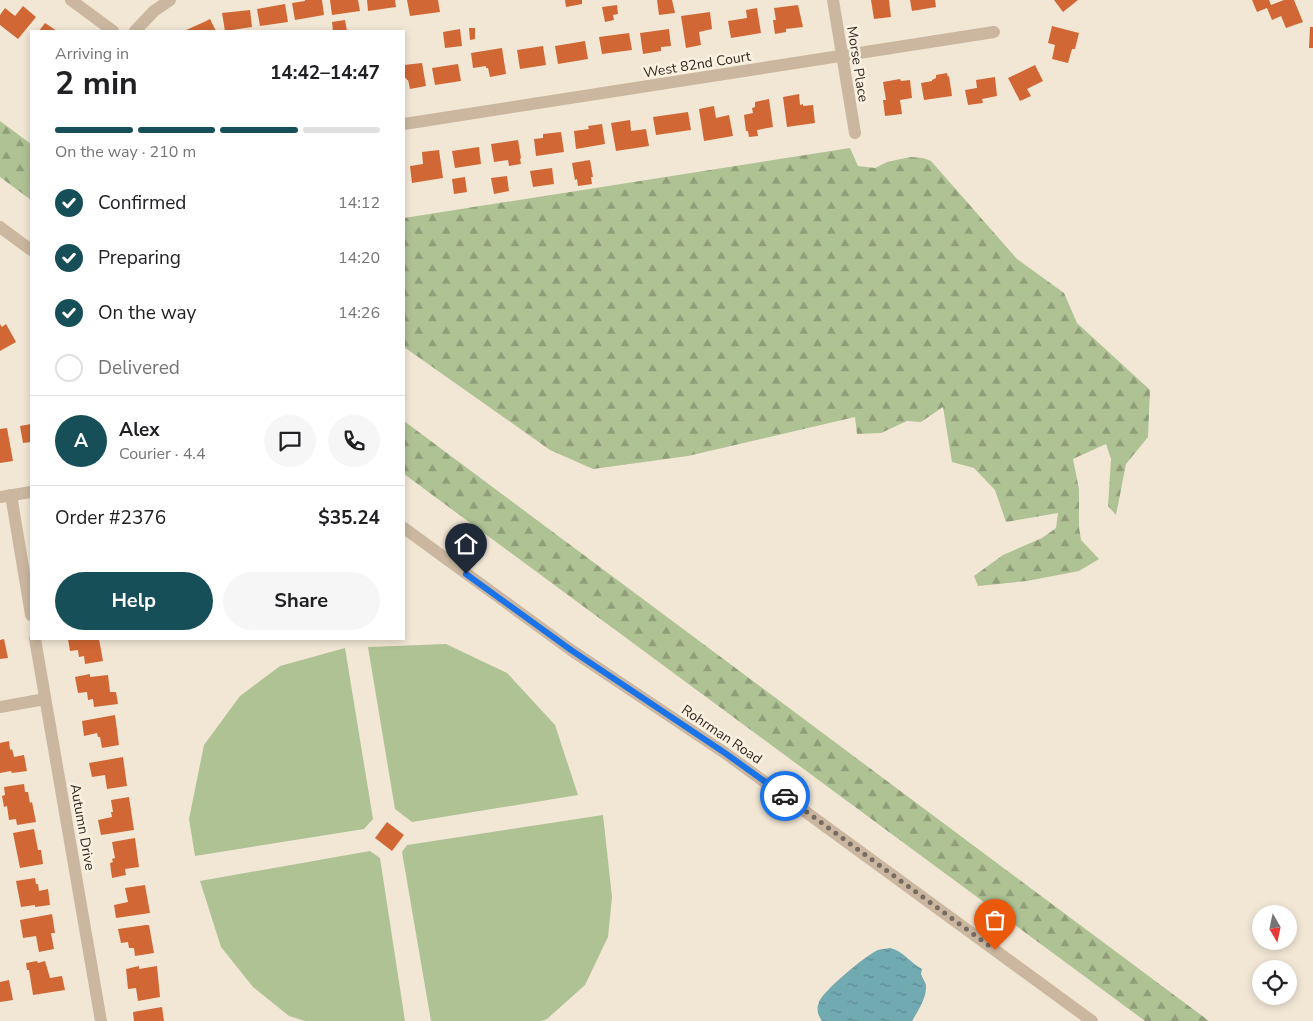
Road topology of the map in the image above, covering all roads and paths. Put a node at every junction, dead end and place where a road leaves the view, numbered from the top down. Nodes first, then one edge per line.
1 (71, 0) edge
2 (170, 0) edge
3 (833, 0) edge
4 (112, 30) edge
5 (136, 30) edge
6 (994, 32) dead end
7 (842, 56) junction
8 (405, 124) edge
9 (855, 133) dead end
10 (0, 227) edge
11 (30, 249) edge
12 (30, 492) edge
13 (5, 496) edge
14 (405, 529) edge
15 (30, 610) edge
16 (35, 640) edge
17 (45, 698) junction
18 (0, 707) edge
19 (101, 1021) edge
20 (1092, 1021) edge

1 - 4 street
2 - 5 street
3 - 7 street, Morse Place
6 - 7 street, West 82nd Court
7 - 8 street, West 82nd Court
7 - 9 street, Morse Place
10 - 11 street
12 - 13 street
13 - 15 street
14 - 20 street, Rohrman Road
16 - 17 street, Autumn Drive
17 - 18 street
17 - 19 street, Autumn Drive

